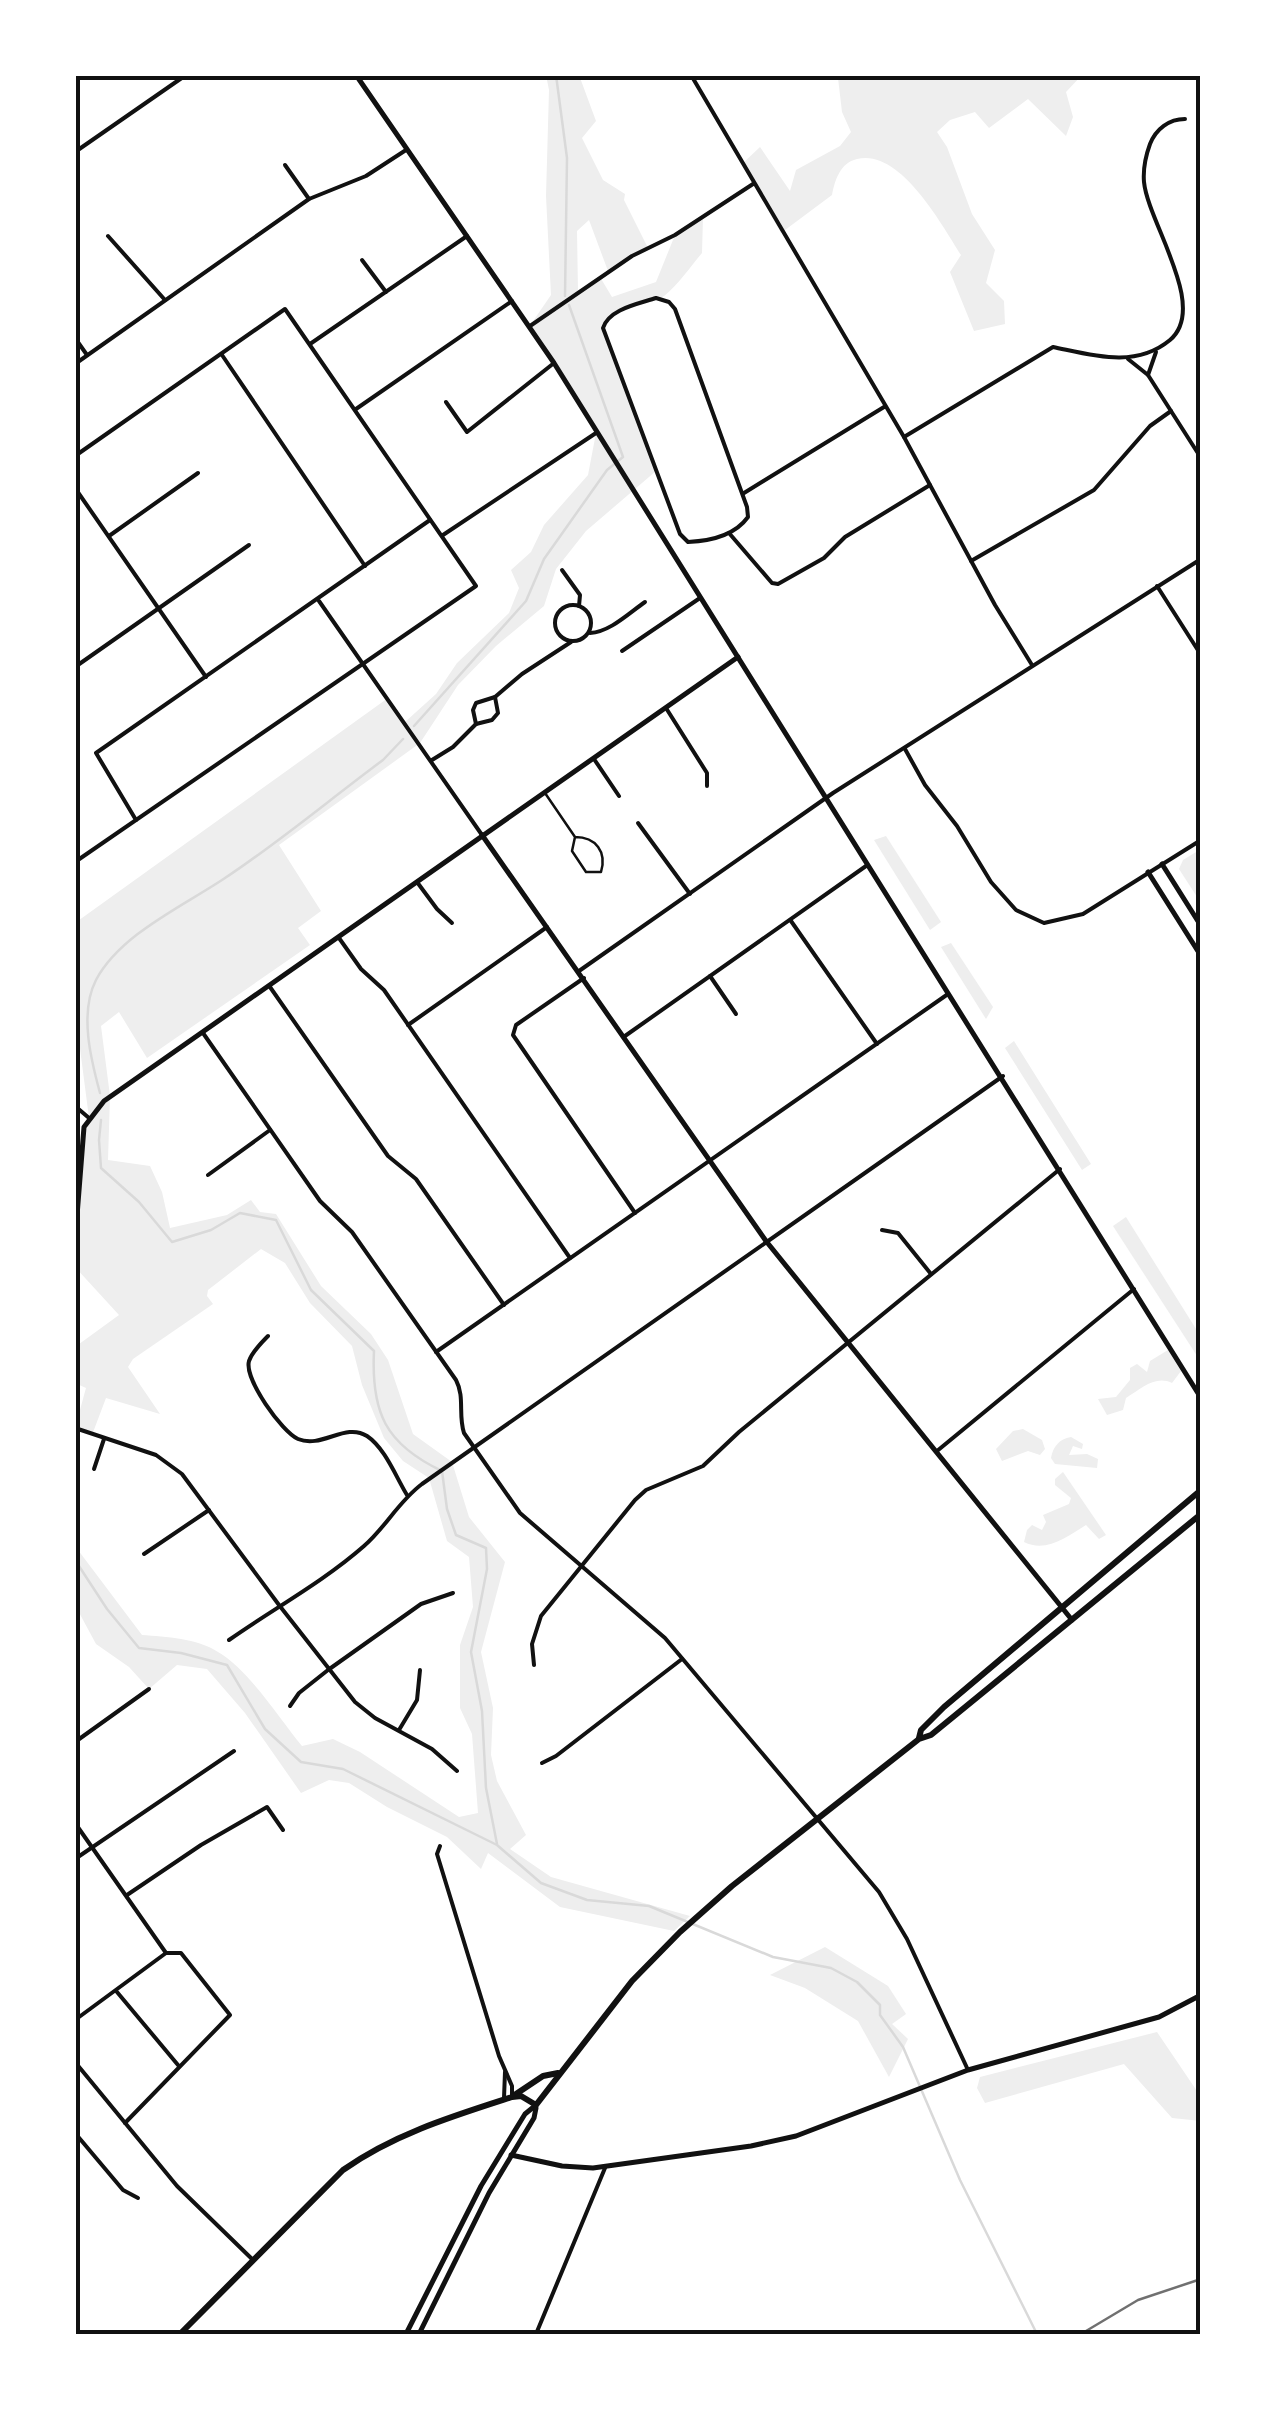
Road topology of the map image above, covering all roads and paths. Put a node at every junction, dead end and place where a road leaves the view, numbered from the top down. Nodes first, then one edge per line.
1 (186, 75) edge
2 (356, 75) edge
3 (691, 75) edge
4 (1185, 119) dead end
5 (408, 150) junction
6 (75, 152) edge
7 (285, 165) dead end
8 (753, 184) junction
9 (310, 199) junction
10 (108, 236) dead end
11 (467, 236) junction
12 (362, 260) dead end
13 (386, 292) junction
14 (164, 300) junction
15 (512, 301) junction
16 (530, 327) junction
17 (75, 338) edge
18 (310, 344) junction
19 (1158, 349) junction
20 (221, 354) junction
21 (87, 355) junction
22 (1128, 359) junction
23 (75, 364) edge
24 (554, 364) junction
25 (1148, 375) junction
26 (446, 402) dead end
27 (884, 406) junction
28 (356, 409) junction
29 (1171, 411) junction
30 (596, 433) junction
31 (904, 437) junction
32 (75, 456) edge
33 (1201, 458) edge
34 (198, 473) dead end
35 (930, 485) junction
36 (75, 488) edge
37 (742, 494) junction
38 (432, 519) junction
39 (728, 533) junction
40 (443, 535) junction
41 (109, 536) junction
42 (249, 544) dead end
43 (1201, 559) edge
44 (971, 560) junction
45 (365, 566) junction
46 (562, 570) dead end
47 (1157, 586) junction
48 (700, 598) junction
49 (319, 600) junction
50 (646, 602) dead end
51 (579, 606) junction
52 (159, 607) junction
53 (590, 633) junction
54 (571, 642) junction
55 (622, 650) dead end
56 (1201, 655) edge
57 (738, 657) junction
58 (364, 664) junction
59 (1032, 666) junction
60 (75, 667) edge
61 (206, 677) junction
62 (495, 697) junction
63 (666, 708) junction
64 (476, 724) junction
65 (905, 749) junction
66 (594, 759) junction
67 (432, 760) junction
68 (707, 786) dead end
69 (545, 792) junction
70 (619, 796) dead end
71 (827, 798) junction
72 (136, 820) junction
73 (638, 823) dead end
74 (482, 836) junction
75 (575, 836) junction
76 (1201, 840) edge
77 (75, 862) edge
78 (870, 864) junction
79 (1162, 864) junction
80 (1148, 872) junction
81 (417, 882) junction
82 (690, 894) junction
83 (790, 920) junction
84 (452, 923) dead end
85 (548, 926) junction
86 (1201, 926) edge
87 (337, 936) junction
88 (1201, 956) edge
89 (582, 974) junction
90 (710, 976) junction
91 (268, 985) junction
92 (950, 992) junction
93 (736, 1014) dead end
94 (408, 1025) junction
95 (202, 1032) junction
96 (625, 1036) junction
97 (877, 1044) junction
98 (1002, 1076) junction
99 (75, 1106) edge
100 (90, 1118) junction
101 (270, 1130) junction
102 (710, 1160) junction
103 (1060, 1169) junction
104 (208, 1175) dead end
105 (635, 1213) junction
106 (882, 1230) dead end
107 (75, 1242) edge
108 (766, 1242) junction
109 (570, 1258) junction
110 (932, 1274) junction
111 (1135, 1288) junction
112 (504, 1304) junction
113 (268, 1336) dead end
114 (847, 1344) junction
115 (436, 1352) junction
116 (1201, 1398) edge
117 (75, 1428) edge
118 (104, 1439) junction
119 (474, 1447) junction
120 (937, 1451) junction
121 (94, 1469) dead end
122 (1201, 1490) edge
123 (406, 1495) junction
124 (210, 1510) junction
125 (1199, 1517) edge
126 (144, 1554) dead end
127 (582, 1568) junction
128 (453, 1594) dead end
129 (278, 1605) junction
130 (1063, 1609) junction
131 (1073, 1621) junction
132 (229, 1640) dead end
133 (683, 1658) junction
134 (534, 1664) dead end
135 (328, 1670) junction
136 (420, 1670) dead end
137 (149, 1689) dead end
138 (290, 1706) dead end
139 (399, 1730) junction
140 (919, 1739) junction
141 (75, 1742) edge
142 (234, 1751) dead end
143 (542, 1764) dead end
144 (457, 1771) dead end
145 (818, 1817) junction
146 (75, 1823) edge
147 (284, 1830) dead end
148 (440, 1846) dead end
149 (92, 1848) junction
150 (75, 1859) edge
151 (127, 1895) junction
152 (166, 1954) junction
153 (116, 1992) junction
154 (1201, 1995) edge
155 (75, 2020) edge
156 (75, 2062) edge
157 (178, 2065) junction
158 (968, 2070) junction
159 (559, 2073) junction
160 (508, 2098) junction
161 (536, 2104) junction
162 (125, 2123) junction
163 (75, 2133) edge
164 (511, 2155) junction
165 (606, 2167) junction
166 (138, 2198) dead end
167 (253, 2260) junction
168 (180, 2334) edge
169 (406, 2334) edge
170 (419, 2334) edge
171 (536, 2334) edge

1 - 6 street
2 - 5 street
3 - 8 street
4 - 19 street
5 - 9 street
5 - 11 street
7 - 9 street
8 - 16 street
8 - 27 street
9 - 14 street
10 - 14 street
11 - 13 street
11 - 15 street
12 - 13 street
13 - 18 street
14 - 21 street
15 - 16 street
15 - 28 street
16 - 24 street
17 - 21 street
18 - 20 street
18 - 28 street
19 - 22 street
19 - 25 street
20 - 32 street
20 - 45 street
21 - 23 street
22 - 25 street
22 - 31 street
24 - 26 street
24 - 30 street
25 - 29 street
27 - 31 street
27 - 37 street
28 - 38 street
29 - 33 street
29 - 44 street
30 - 40 street
30 - 48 street
31 - 35 street
34 - 41 street
35 - 39 street
35 - 44 street
36 - 41 street
37 - 39 street
37 - 39 street
38 - 40 street
38 - 45 street
40 - 58 street
41 - 52 street
42 - 52 street
43 - 47 street
44 - 59 street
45 - 49 street
46 - 51 street
47 - 56 street
47 - 59 street
48 - 55 street
48 - 57 street
49 - 58 street
49 - 61 street
50 - 53 street
51 - 53 street
51 - 54 street
52 - 60 street
52 - 61 street
53 - 54 street
54 - 62 street
57 - 63 street
57 - 71 street
58 - 67 street
58 - 72 street
59 - 65 street
61 - 72 street
62 - 64 street
62 - 64 street
63 - 66 street
63 - 68 street
64 - 67 street
65 - 71 street
65 - 80 street
66 - 69 street
66 - 70 street
67 - 74 street
69 - 74 street
69 - 75 lane
71 - 78 street
71 - 82 street
72 - 77 street
73 - 82 street
74 - 81 street
74 - 85 street
75 - 75 lane
76 - 79 street
78 - 83 street
78 - 92 street
79 - 80 street
79 - 86 street
80 - 88 street
81 - 84 street
81 - 87 street
82 - 89 street
83 - 90 street
83 - 97 street
85 - 89 street
85 - 94 street
87 - 91 street
87 - 94 street
89 - 96 street
89 - 105 street
90 - 93 street
90 - 96 street
91 - 95 street
91 - 112 street
92 - 97 street
92 - 98 street
94 - 109 street
95 - 100 street
95 - 101 street
96 - 102 street
97 - 102 street
98 - 103 street
98 - 108 street
99 - 100 street
100 - 107 street
101 - 104 street
101 - 115 street
102 - 105 street
102 - 108 street
103 - 110 street
103 - 111 street
105 - 109 street
106 - 110 street
108 - 114 street
108 - 119 street
109 - 112 street
110 - 114 street
111 - 116 street
111 - 120 street
112 - 115 street
113 - 123 street
114 - 120 street
114 - 127 street
115 - 119 street
117 - 118 street
118 - 121 street
118 - 124 street
119 - 123 street
119 - 127 street
120 - 130 street
122 - 130 main road
123 - 129 street
124 - 126 street
124 - 129 street
125 - 131 main road
127 - 133 street
127 - 134 street
128 - 135 street
129 - 132 street
129 - 135 street
130 - 131 street
130 - 140 main road
131 - 140 main road
133 - 143 street
133 - 145 street
135 - 138 street
135 - 139 street
136 - 139 street
137 - 141 street
139 - 144 street
140 - 145 main road
142 - 149 street
145 - 158 street
145 - 159 main road
146 - 149 street
147 - 151 street
148 - 160 street
149 - 150 street
149 - 151 street
151 - 152 street
152 - 153 street
152 - 157 street
153 - 155 street
153 - 157 street
154 - 158 street
156 - 162 street
157 - 162 street
158 - 165 street
159 - 160 main road
159 - 161 main road
160 - 161 main road
160 - 167 main road
161 - 164 street
161 - 169 street
162 - 167 street
163 - 166 street
164 - 165 street
164 - 170 street
165 - 171 street
167 - 168 main road

